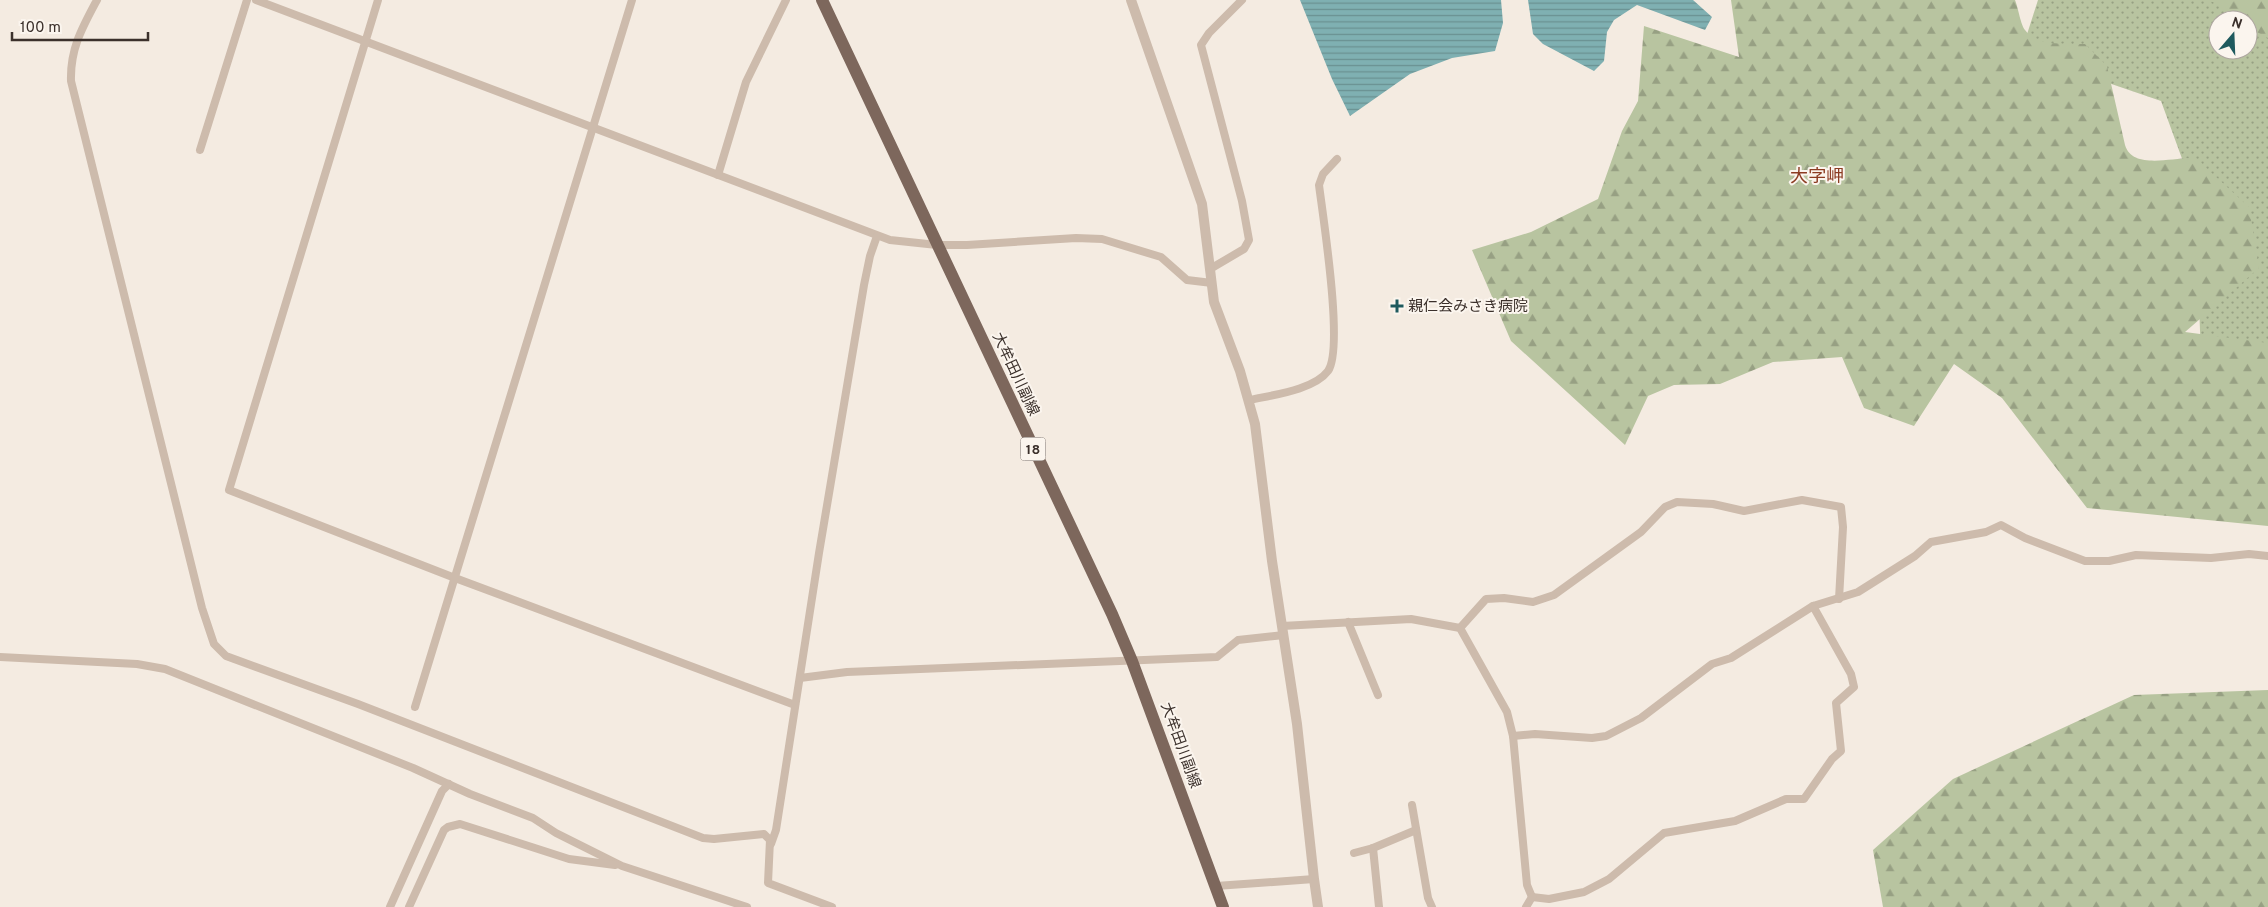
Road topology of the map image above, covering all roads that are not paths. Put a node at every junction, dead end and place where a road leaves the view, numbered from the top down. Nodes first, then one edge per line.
1 (96, 0) edge
2 (247, 0) edge
3 (256, 0) edge
4 (378, 0) edge
5 (632, 0) edge
6 (786, 0) edge
7 (822, 0) edge
8 (1131, 0) edge
9 (1242, 0) edge
10 (365, 42) junction
11 (592, 128) junction
12 (200, 150) dead end
13 (1337, 158) dead end
14 (718, 175) junction
15 (876, 236) junction
16 (937, 245) junction
17 (1210, 269) junction
18 (1212, 283) junction
19 (1250, 400) junction
20 (2268, 556) edge
21 (455, 578) junction
22 (1838, 599) junction
23 (1813, 606) junction
24 (1348, 622) junction
25 (1460, 628) junction
26 (1283, 630) junction
27 (0, 657) edge
28 (1132, 661) junction
29 (800, 678) junction
30 (1378, 696) dead end
31 (795, 705) junction
32 (414, 707) dead end
33 (1513, 736) junction
34 (449, 784) junction
35 (1412, 805) dead end
36 (1416, 830) junction
37 (770, 845) junction
38 (1373, 848) junction
39 (1354, 853) dead end
40 (622, 866) junction
41 (1314, 879) junction
42 (1216, 886) junction
43 (1532, 897) junction
44 (390, 907) edge
45 (409, 907) edge
46 (747, 907) edge
47 (832, 907) edge
48 (1223, 907) edge
49 (1318, 907) edge
50 (1378, 907) edge
51 (1432, 907) edge
52 (1526, 907) edge

1 - 37 street
2 - 12 street
3 - 10 street
4 - 10 street
5 - 11 street
6 - 14 street
7 - 16 main road, 大牟田川副線 / 18
8 - 17 street
9 - 17 street
10 - 11 street
10 - 21 street
11 - 14 street
11 - 21 street
13 - 19 street
14 - 15 street
15 - 16 street
15 - 29 street
16 - 18 street
16 - 28 main road, 大牟田川副線 / 18
17 - 18 street
18 - 19 street
19 - 26 street
20 - 22 street
21 - 31 street
21 - 32 street
22 - 23 street
22 - 25 street
23 - 33 street
23 - 43 street
24 - 25 street
24 - 26 street
24 - 30 street
25 - 33 street
26 - 28 street
26 - 41 street
27 - 34 street
28 - 29 street
28 - 42 main road, 大牟田川副線 / 18
29 - 31 street
31 - 37 street
33 - 43 street
34 - 40 street
34 - 44 street
35 - 36 street
36 - 38 street
36 - 51 street
37 - 47 street
38 - 39 street
38 - 50 street
40 - 45 street
40 - 46 street
41 - 42 street
41 - 49 street
42 - 48 main road, 大牟田川副線 / 18
43 - 52 street

